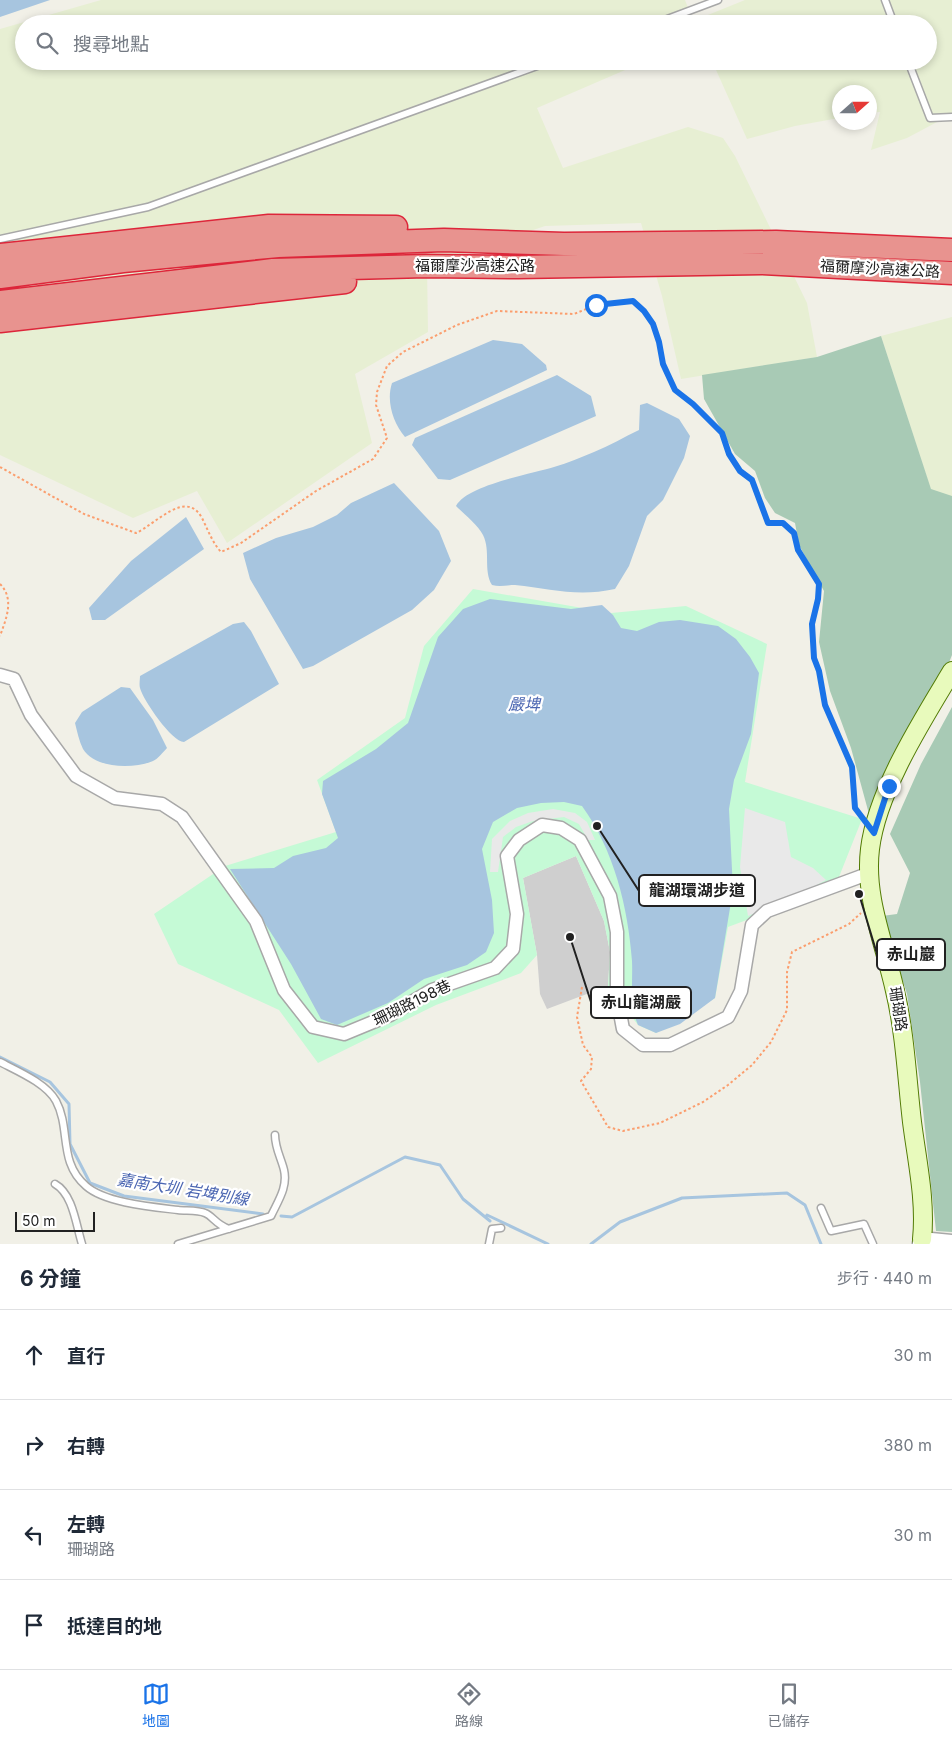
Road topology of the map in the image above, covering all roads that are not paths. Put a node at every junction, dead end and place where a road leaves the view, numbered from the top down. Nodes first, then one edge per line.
1 (718, 0) edge
2 (885, 0) edge
3 (678, 15) edge
4 (891, 15) edge
5 (526, 70) edge
6 (911, 70) edge
7 (952, 117) edge
8 (0, 239) edge
9 (564, 244) junction
10 (952, 250) edge
11 (0, 255) edge
12 (518, 267) junction
13 (952, 273) edge
14 (0, 277) edge
15 (0, 302) edge
16 (0, 321) edge
17 (952, 671) edge
18 (0, 675) edge
19 (870, 873) junction
20 (0, 1062) edge
21 (275, 1135) dead end
22 (55, 1184) dead end
23 (821, 1208) dead end
24 (501, 1228) dead end
25 (229, 1229) junction
26 (952, 1241) edge
27 (920, 1242) edge
28 (82, 1244) edge
29 (178, 1244) edge
30 (489, 1244) edge
31 (873, 1244) edge

1 - 3 lane
2 - 4 lane
5 - 8 lane
6 - 7 lane
9 - 10 highway, 福爾摩沙高速公路
9 - 11 highway
9 - 14 highway, 福爾摩沙高速公路
12 - 13 highway, 福爾摩沙高速公路
12 - 15 highway, 福爾摩沙高速公路
12 - 16 highway
17 - 19 street, 珊瑚路
18 - 19 street, 珊瑚路198巷
19 - 27 street, 珊瑚路
20 - 25 lane
21 - 25 lane
22 - 28 lane
23 - 31 lane
24 - 30 lane
25 - 29 lane
26 - 27 street

